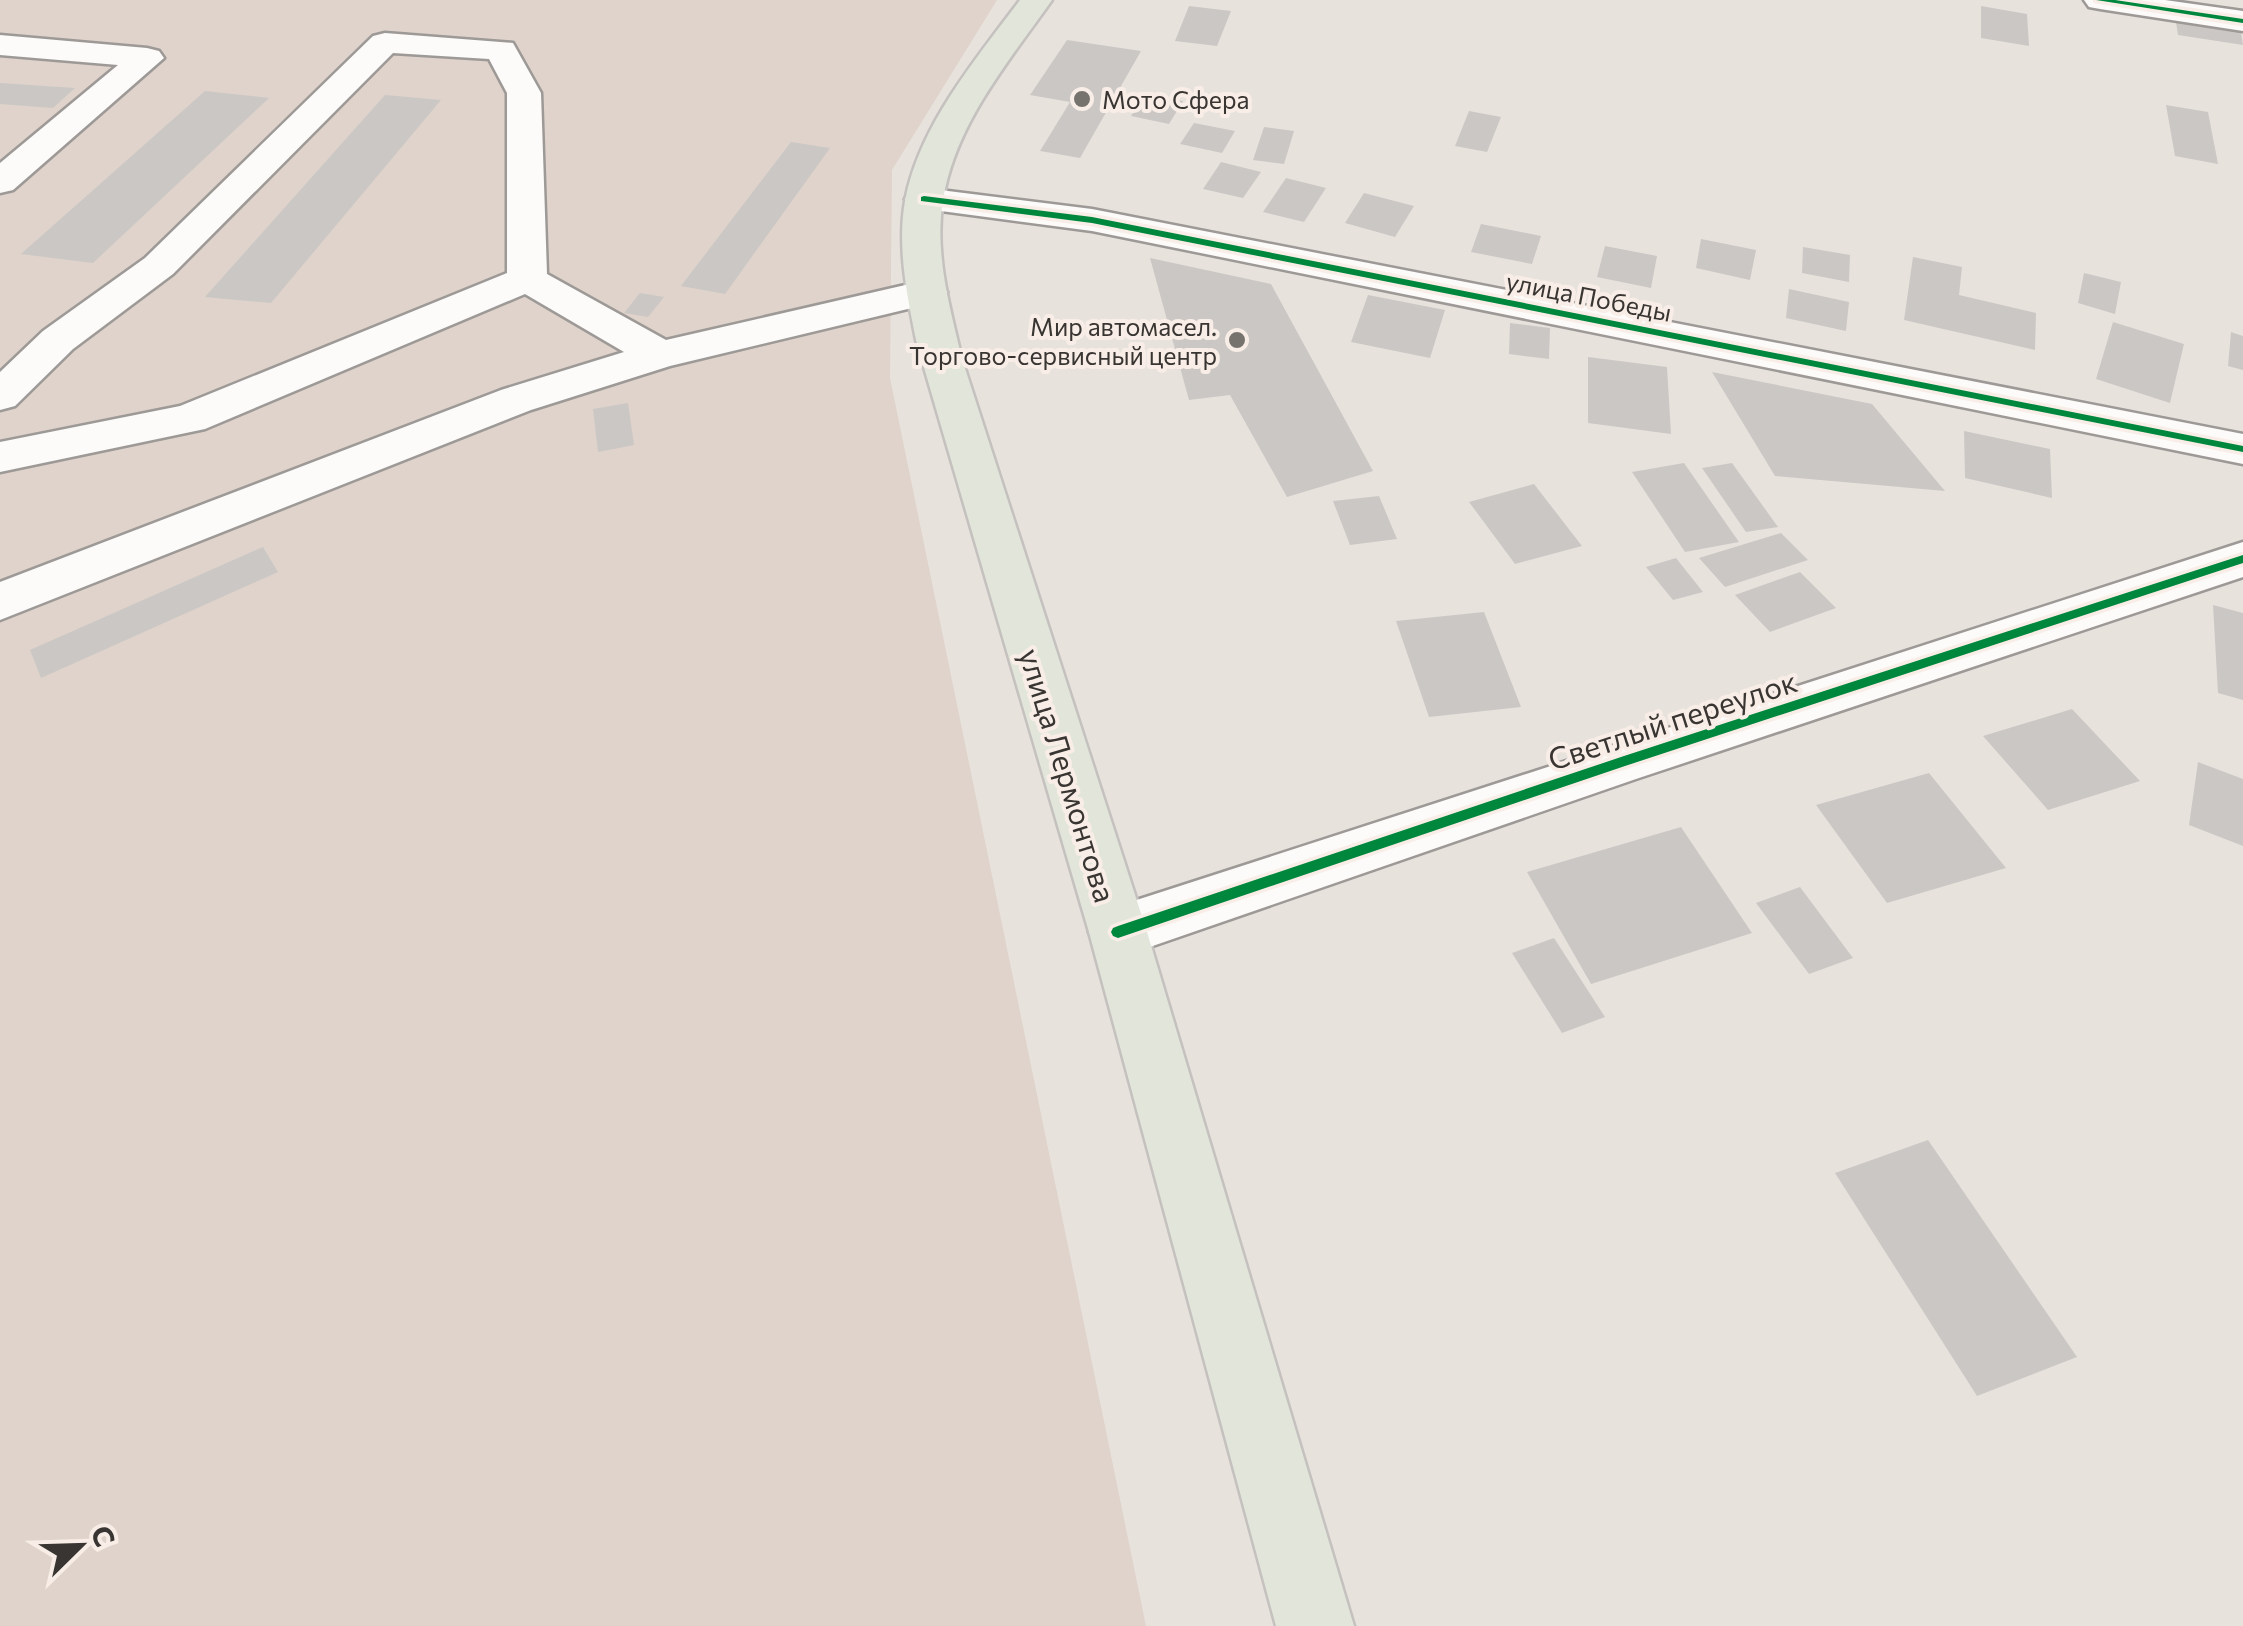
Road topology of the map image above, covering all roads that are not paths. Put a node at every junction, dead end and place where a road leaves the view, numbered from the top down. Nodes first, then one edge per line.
1 (1036, 0) edge
2 (2100, 0) edge
3 (2243, 22) edge
4 (0, 45) edge
5 (0, 182) edge
6 (924, 200) junction
7 (527, 279) junction
8 (927, 292) junction
9 (660, 355) junction
10 (0, 396) edge
11 (2243, 449) edge
12 (0, 458) edge
13 (2243, 559) edge
14 (0, 602) edge
15 (1118, 932) junction
16 (1315, 1625) edge

1 - 6 main road, улица Лермонтова
2 - 3 street
4 - 5 street
6 - 8 main road, улица Лермонтова
6 - 11 street, улица Победы
7 - 9 street
7 - 10 street
7 - 12 street
8 - 9 street
8 - 15 main road, улица Лермонтова
9 - 14 street
13 - 15 street, Светлый переулок
15 - 16 main road, улица Лермонтова

